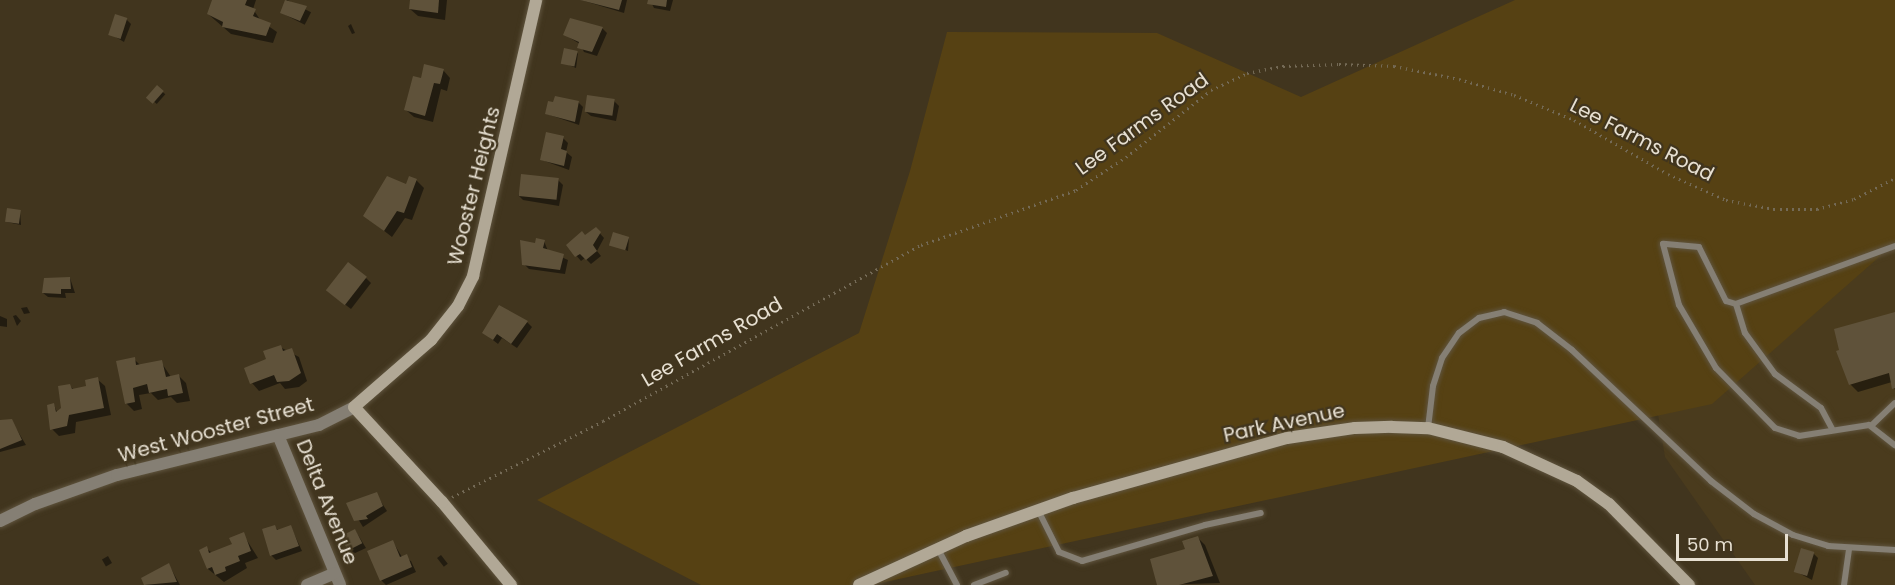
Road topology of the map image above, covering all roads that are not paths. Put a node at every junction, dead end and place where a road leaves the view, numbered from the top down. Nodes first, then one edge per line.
1 (536, 0) edge
2 (1895, 246) edge
3 (1736, 304) junction
4 (1895, 403) edge
5 (354, 407) junction
6 (1871, 426) junction
7 (1428, 428) junction
8 (1832, 429) junction
9 (278, 435) junction
10 (1895, 445) edge
11 (1038, 510) junction
12 (1261, 513) dead end
13 (0, 522) edge
14 (938, 548) junction
15 (1849, 548) junction
16 (1895, 550) edge
17 (1006, 573) dead end
18 (337, 579) edge
19 (307, 585) edge
20 (511, 585) edge
21 (860, 585) edge
22 (956, 585) edge
23 (975, 585) edge
24 (1689, 585) edge
25 (1844, 585) edge

1 - 5 main road, Wooster Heights
2 - 3 lane
3 - 8 lane
3 - 8 lane
4 - 6 lane
5 - 9 street, West Wooster Street
5 - 20 main road
6 - 8 lane
6 - 10 lane
7 - 11 main road, Park Avenue
7 - 15 lane
7 - 24 main road, Park Avenue
9 - 13 street, West Wooster Street
9 - 18 street, Delta Avenue
11 - 12 lane
11 - 14 main road, Park Avenue
14 - 21 main road, Park Avenue
14 - 22 lane
15 - 16 lane
15 - 25 lane
17 - 23 lane
18 - 19 street

